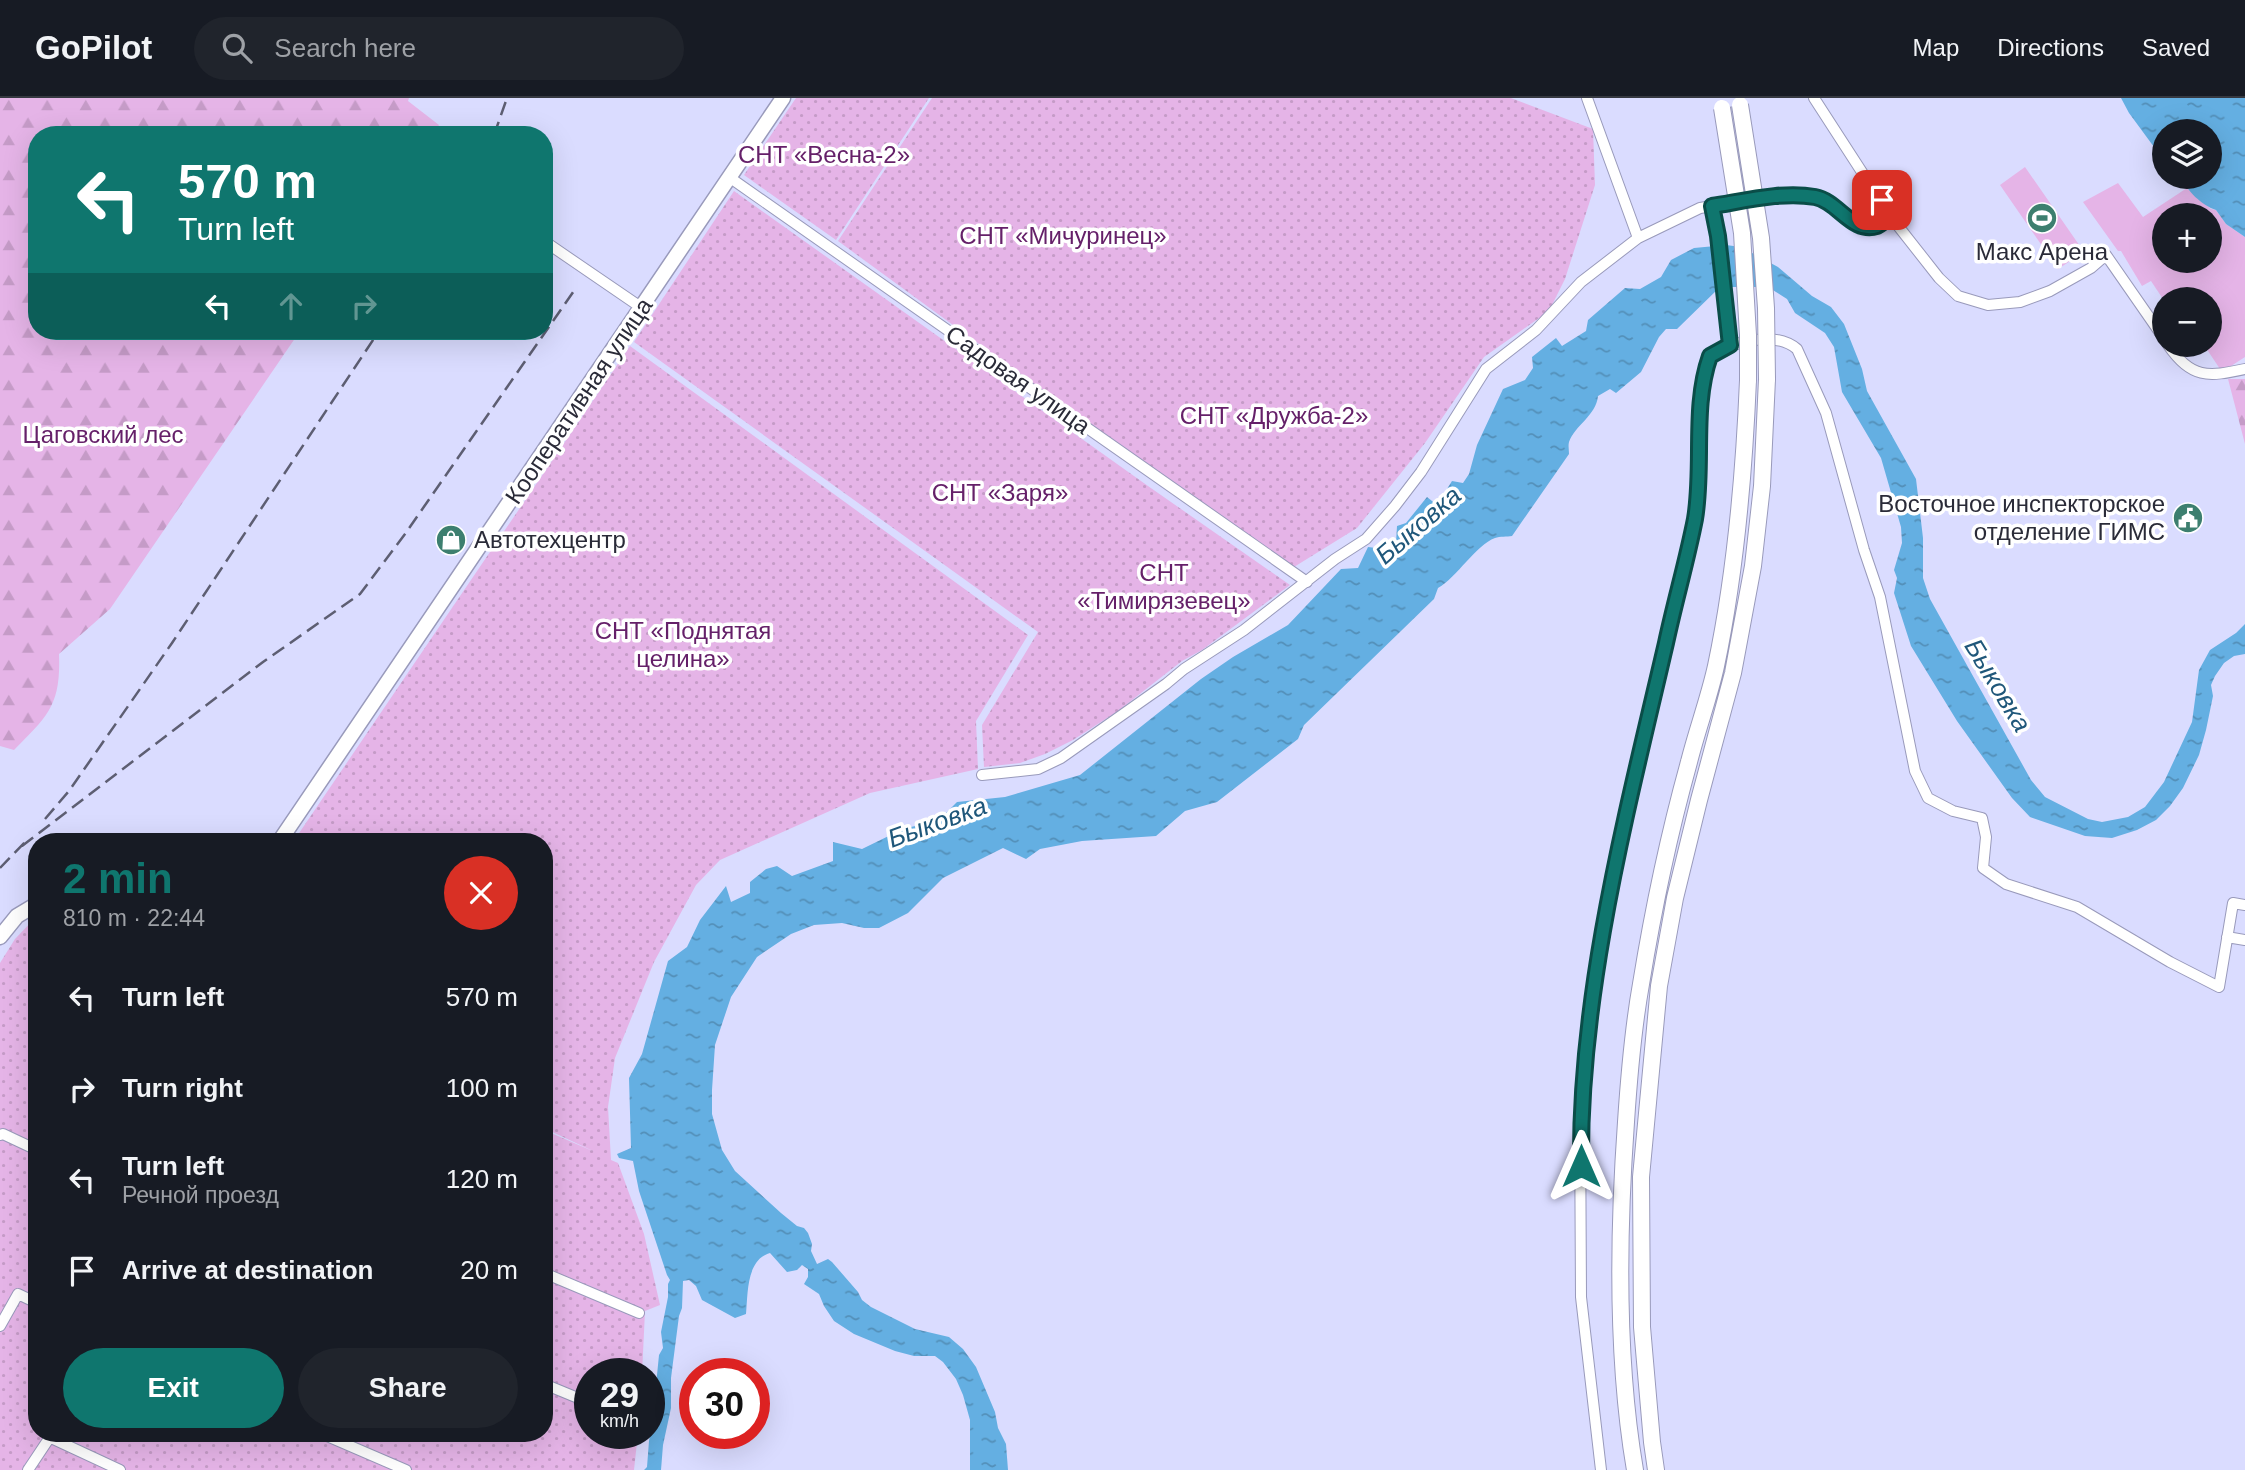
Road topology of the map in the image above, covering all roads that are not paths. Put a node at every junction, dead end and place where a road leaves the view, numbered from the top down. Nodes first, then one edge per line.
1 (783, 98) edge
2 (1587, 98) edge
3 (1814, 98) edge
4 (1739, 101) edge
5 (1721, 103) edge
6 (729, 177) junction
7 (1712, 206) junction
8 (1891, 217) junction
9 (1638, 238) junction
10 (553, 247) edge
11 (642, 308) junction
12 (2152, 321) edge
13 (1730, 345) junction
14 (2176, 357) edge
15 (2245, 369) edge
16 (1307, 582) junction
17 (982, 775) dead end
18 (285, 833) edge
19 (2245, 905) edge
20 (28, 909) edge
21 (0, 937) edge
22 (2227, 937) junction
23 (2245, 940) edge
24 (0, 1135) edge
25 (28, 1146) edge
26 (553, 1277) edge
27 (28, 1299) edge
28 (639, 1313) dead end
29 (0, 1326) edge
30 (553, 1388) edge
31 (574, 1396) edge
32 (46, 1442) edge
33 (64, 1442) edge
34 (341, 1442) edge
35 (28, 1470) edge
36 (120, 1470) edge
37 (406, 1470) edge
38 (1601, 1470) edge
39 (1635, 1470) edge
40 (1656, 1470) edge

1 - 6 main road, Кооперативная улица
2 - 9 street
3 - 8 street
4 - 40 main road, bridge
5 - 39 main road, bridge
6 - 11 main road, Кооперативная улица
6 - 16 street, Садовая улица
7 - 8 street
7 - 9 street
7 - 13 street
8 - 12 street
9 - 16 street
10 - 11 street
11 - 18 main road, Кооперативная улица
13 - 22 street
13 - 38 street
14 - 15 street
16 - 17 street
19 - 22 street
20 - 21 main road
22 - 23 street
24 - 25 street
26 - 28 street
27 - 29 street
30 - 31 street
32 - 35 street
33 - 36 street
34 - 37 street

